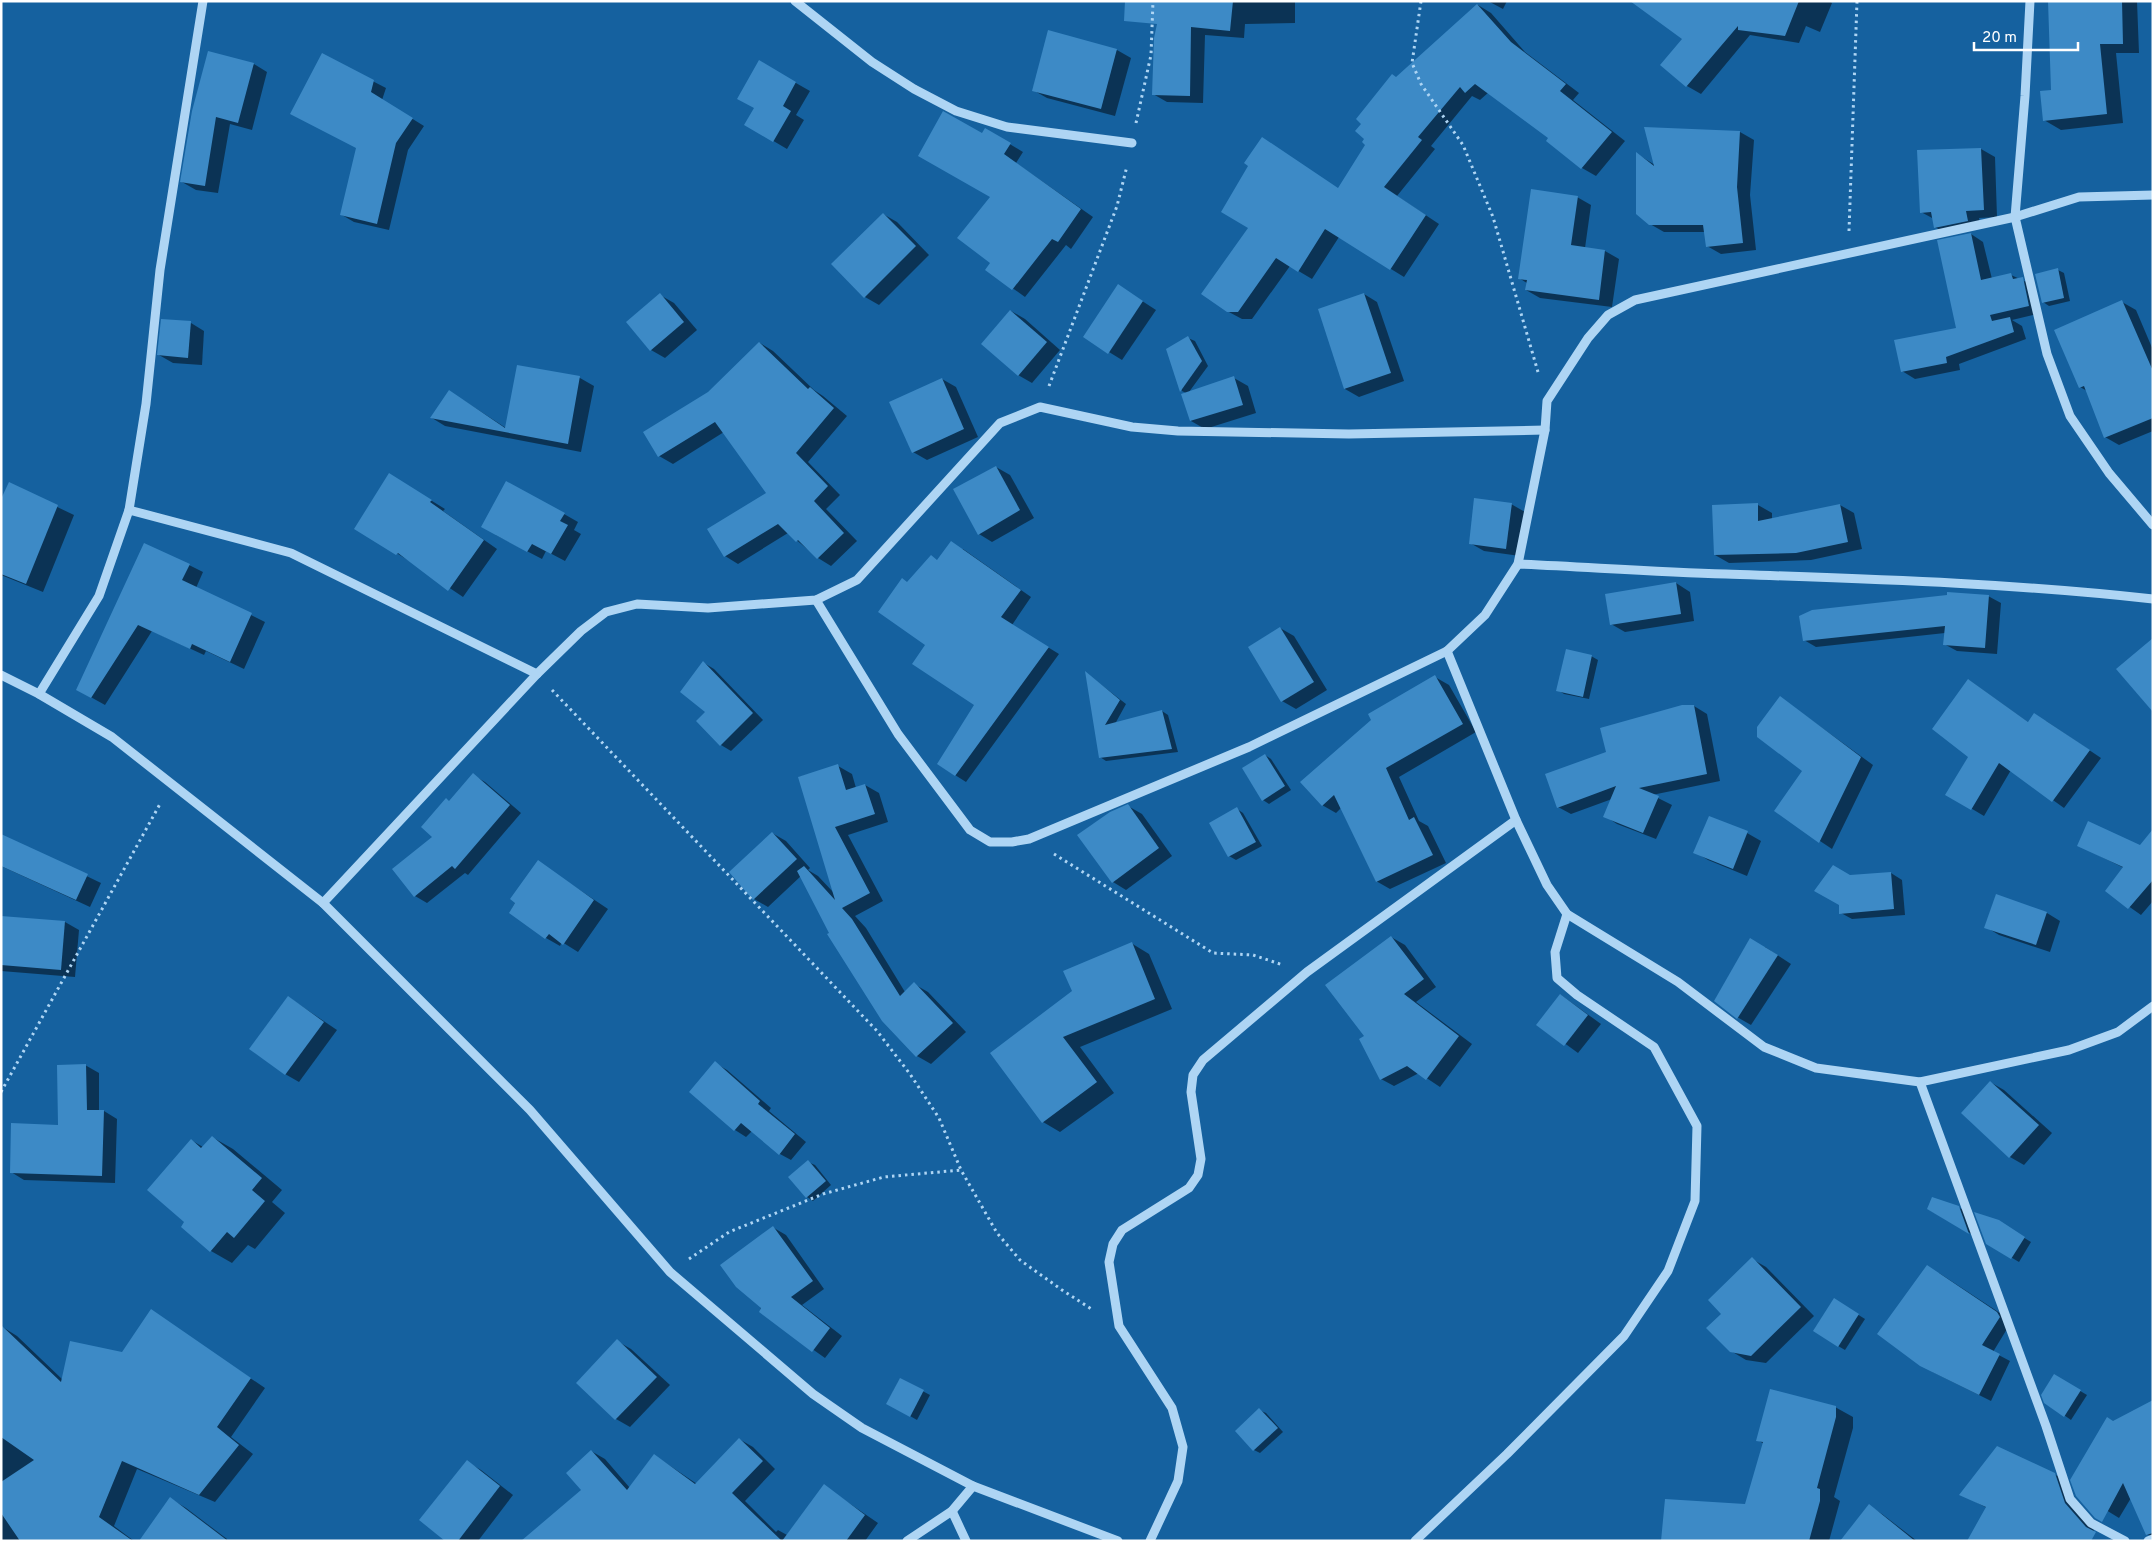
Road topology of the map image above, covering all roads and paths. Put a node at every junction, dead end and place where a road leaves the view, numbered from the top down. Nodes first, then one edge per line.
1 (203, 1) edge
2 (795, 1) edge
3 (1153, 1) edge
4 (1421, 1) edge
5 (1856, 1) edge
6 (2030, 1) edge
7 (1132, 143) junction
8 (2153, 195) edge
9 (2015, 217) junction
10 (1848, 253) junction
11 (1547, 401) junction
12 (1040, 407) junction
13 (1545, 430) junction
14 (129, 510) junction
15 (2153, 525) edge
16 (1518, 564) junction
17 (816, 600) junction
18 (2153, 600) edge
19 (1447, 651) junction
20 (536, 674) junction
21 (1, 676) edge
22 (39, 694) junction
23 (172, 784) junction
24 (1516, 820) junction
25 (1029, 839) junction
26 (323, 903) junction
27 (1567, 914) junction
28 (1307, 972) junction
29 (2153, 1006) edge
30 (1920, 1082) junction
31 (1, 1092) edge
32 (961, 1170) junction
33 (670, 1272) junction
34 (1119, 1326) junction
35 (974, 1486) junction
36 (952, 1511) junction
37 (2153, 1540) edge
38 (907, 1541) edge
39 (966, 1541) edge
40 (1118, 1541) edge
41 (1150, 1541) edge
42 (1415, 1541) edge
43 (2125, 1541) edge
44 (2148, 1541) edge

1 - 14 street
2 - 7 street
3 - 7 path
4 - 11 path
5 - 10 path
6 - 9 street
7 - 12 path
8 - 9 street
9 - 10 street
9 - 15 street
10 - 11 street
11 - 13 street
12 - 13 street
12 - 17 street
13 - 16 street
14 - 20 street
14 - 22 street
16 - 18 street
16 - 19 street
17 - 20 street
17 - 25 street
19 - 24 street
19 - 25 street
20 - 26 street
20 - 32 path
21 - 22 street
22 - 23 street
23 - 26 street
23 - 31 path
24 - 27 street
24 - 28 street
25 - 28 path
26 - 33 street
27 - 30 street
27 - 42 street
28 - 34 street
29 - 30 street
30 - 43 street
32 - 33 path
32 - 34 path
33 - 35 street
34 - 41 street
35 - 36 street
35 - 40 street
36 - 38 street
36 - 39 street
37 - 44 street

